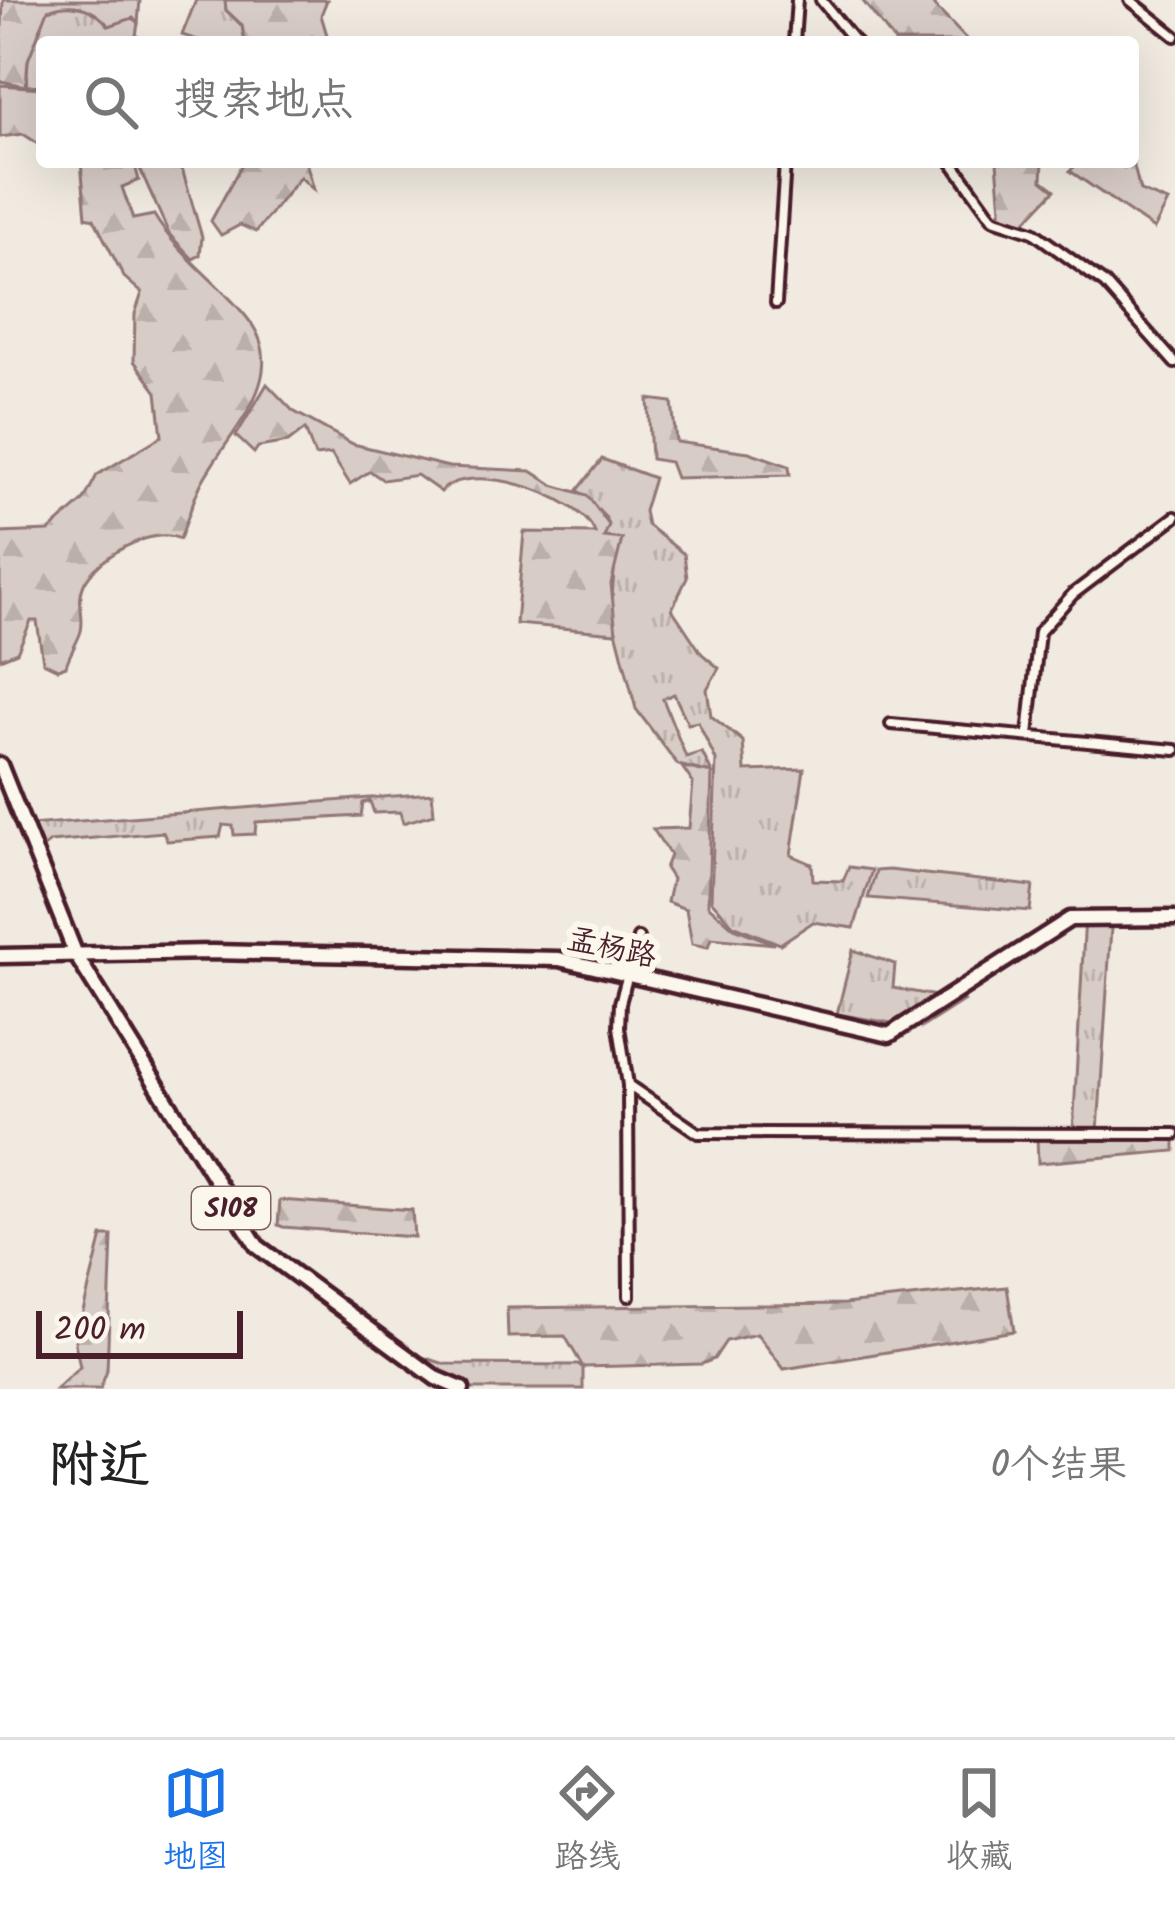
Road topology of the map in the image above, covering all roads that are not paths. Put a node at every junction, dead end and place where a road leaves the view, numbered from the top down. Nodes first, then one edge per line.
1 (797, 0) edge
2 (820, 0) edge
3 (1130, 0) edge
4 (794, 36) edge
5 (850, 36) edge
6 (1175, 36) edge
7 (785, 168) edge
8 (956, 168) edge
9 (776, 303) dead end
10 (1175, 363) edge
11 (1175, 517) edge
12 (891, 724) dead end
13 (1028, 735) junction
14 (1175, 750) edge
15 (0, 765) edge
16 (1175, 918) edge
17 (638, 938) dead end
18 (76, 955) junction
19 (0, 956) edge
20 (628, 974) junction
21 (628, 1085) junction
22 (1175, 1134) edge
23 (629, 1296) dead end
24 (462, 1389) edge

1 - 4 street
2 - 5 street
3 - 6 street
7 - 9 street
8 - 10 street
11 - 13 street
12 - 13 street
13 - 14 street
15 - 18 main road, S108
16 - 20 main road, 孟杨路
17 - 20 street
18 - 19 main road, 孟杨路
18 - 20 main road, 孟杨路
18 - 24 main road, S108
20 - 21 street
21 - 22 street
21 - 23 street

